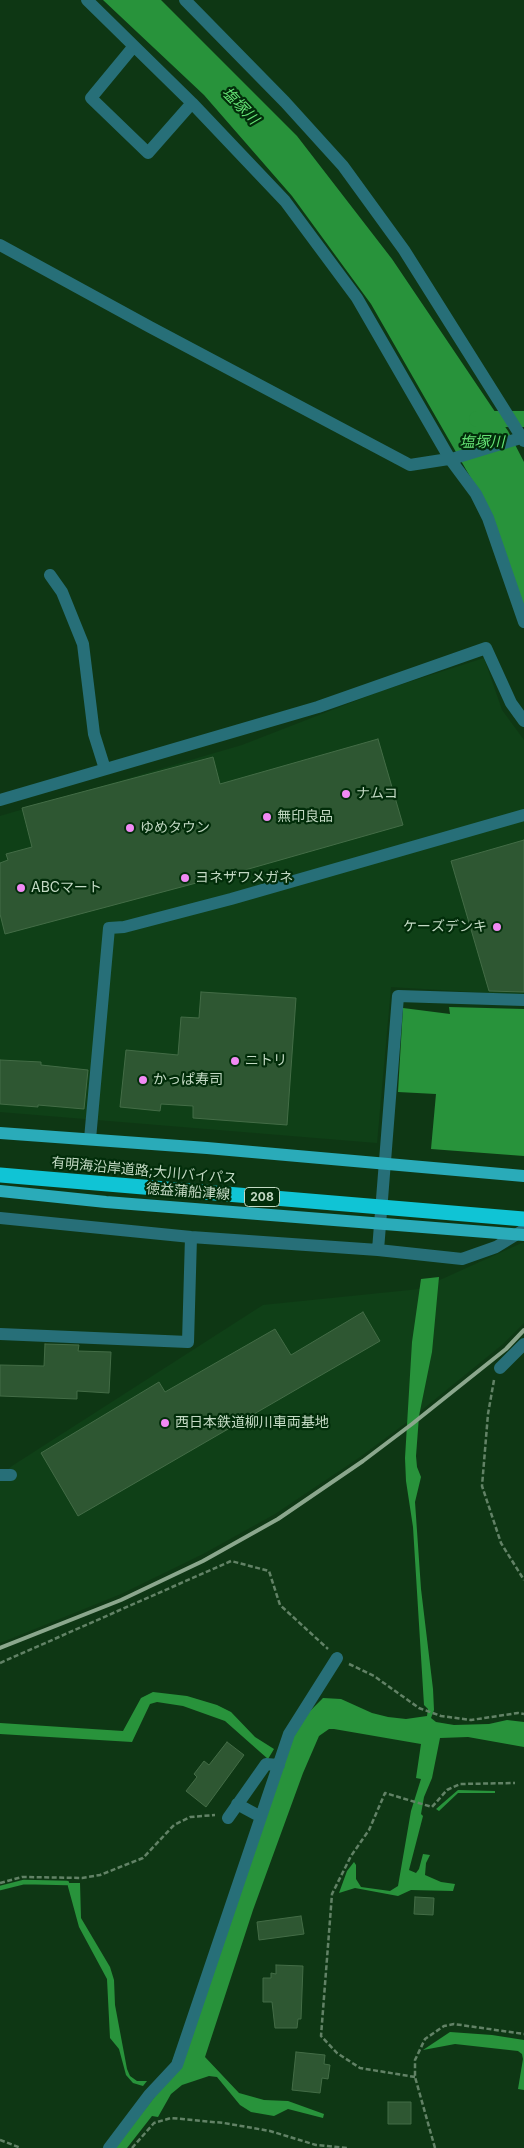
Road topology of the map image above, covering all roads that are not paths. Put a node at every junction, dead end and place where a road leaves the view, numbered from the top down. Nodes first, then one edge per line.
1 (87, 0) edge
2 (185, 0) edge
3 (134, 46) junction
4 (192, 103) junction
5 (0, 245) edge
6 (523, 438) edge
7 (452, 459) junction
8 (50, 575) dead end
9 (524, 622) edge
10 (524, 721) edge
11 (104, 769) junction
12 (0, 800) edge
13 (524, 815) edge
14 (524, 1000) edge
15 (0, 1133) edge
16 (90, 1139) junction
17 (0, 1175) edge
18 (524, 1176) edge
19 (0, 1191) edge
20 (0, 1218) edge
21 (524, 1219) edge
22 (524, 1230) edge
23 (524, 1235) edge
24 (190, 1237) junction
25 (378, 1250) junction
26 (0, 1334) edge
27 (524, 1344) edge
28 (500, 1368) road end
29 (337, 1658) road end
30 (279, 1764) junction
31 (237, 1804) junction
32 (262, 1817) junction
33 (228, 1818) road end
34 (108, 2148) edge

1 - 3 street
2 - 6 street
3 - 4 street
3 - 4 street
4 - 7 street
5 - 7 street
6 - 7 street
7 - 9 street
8 - 11 street
10 - 11 street
11 - 12 street
13 - 16 street
14 - 25 street
15 - 16 main road
16 - 18 main road
17 - 21 highway, 有明海沿岸道路;大川バイパス / 208
19 - 23 main road, 徳益蒲船津線
20 - 24 street
22 - 25 street
24 - 25 street
24 - 26 street
27 - 28 street
29 - 30 street
30 - 31 street
30 - 32 street
31 - 32 street
31 - 33 street
32 - 34 street

